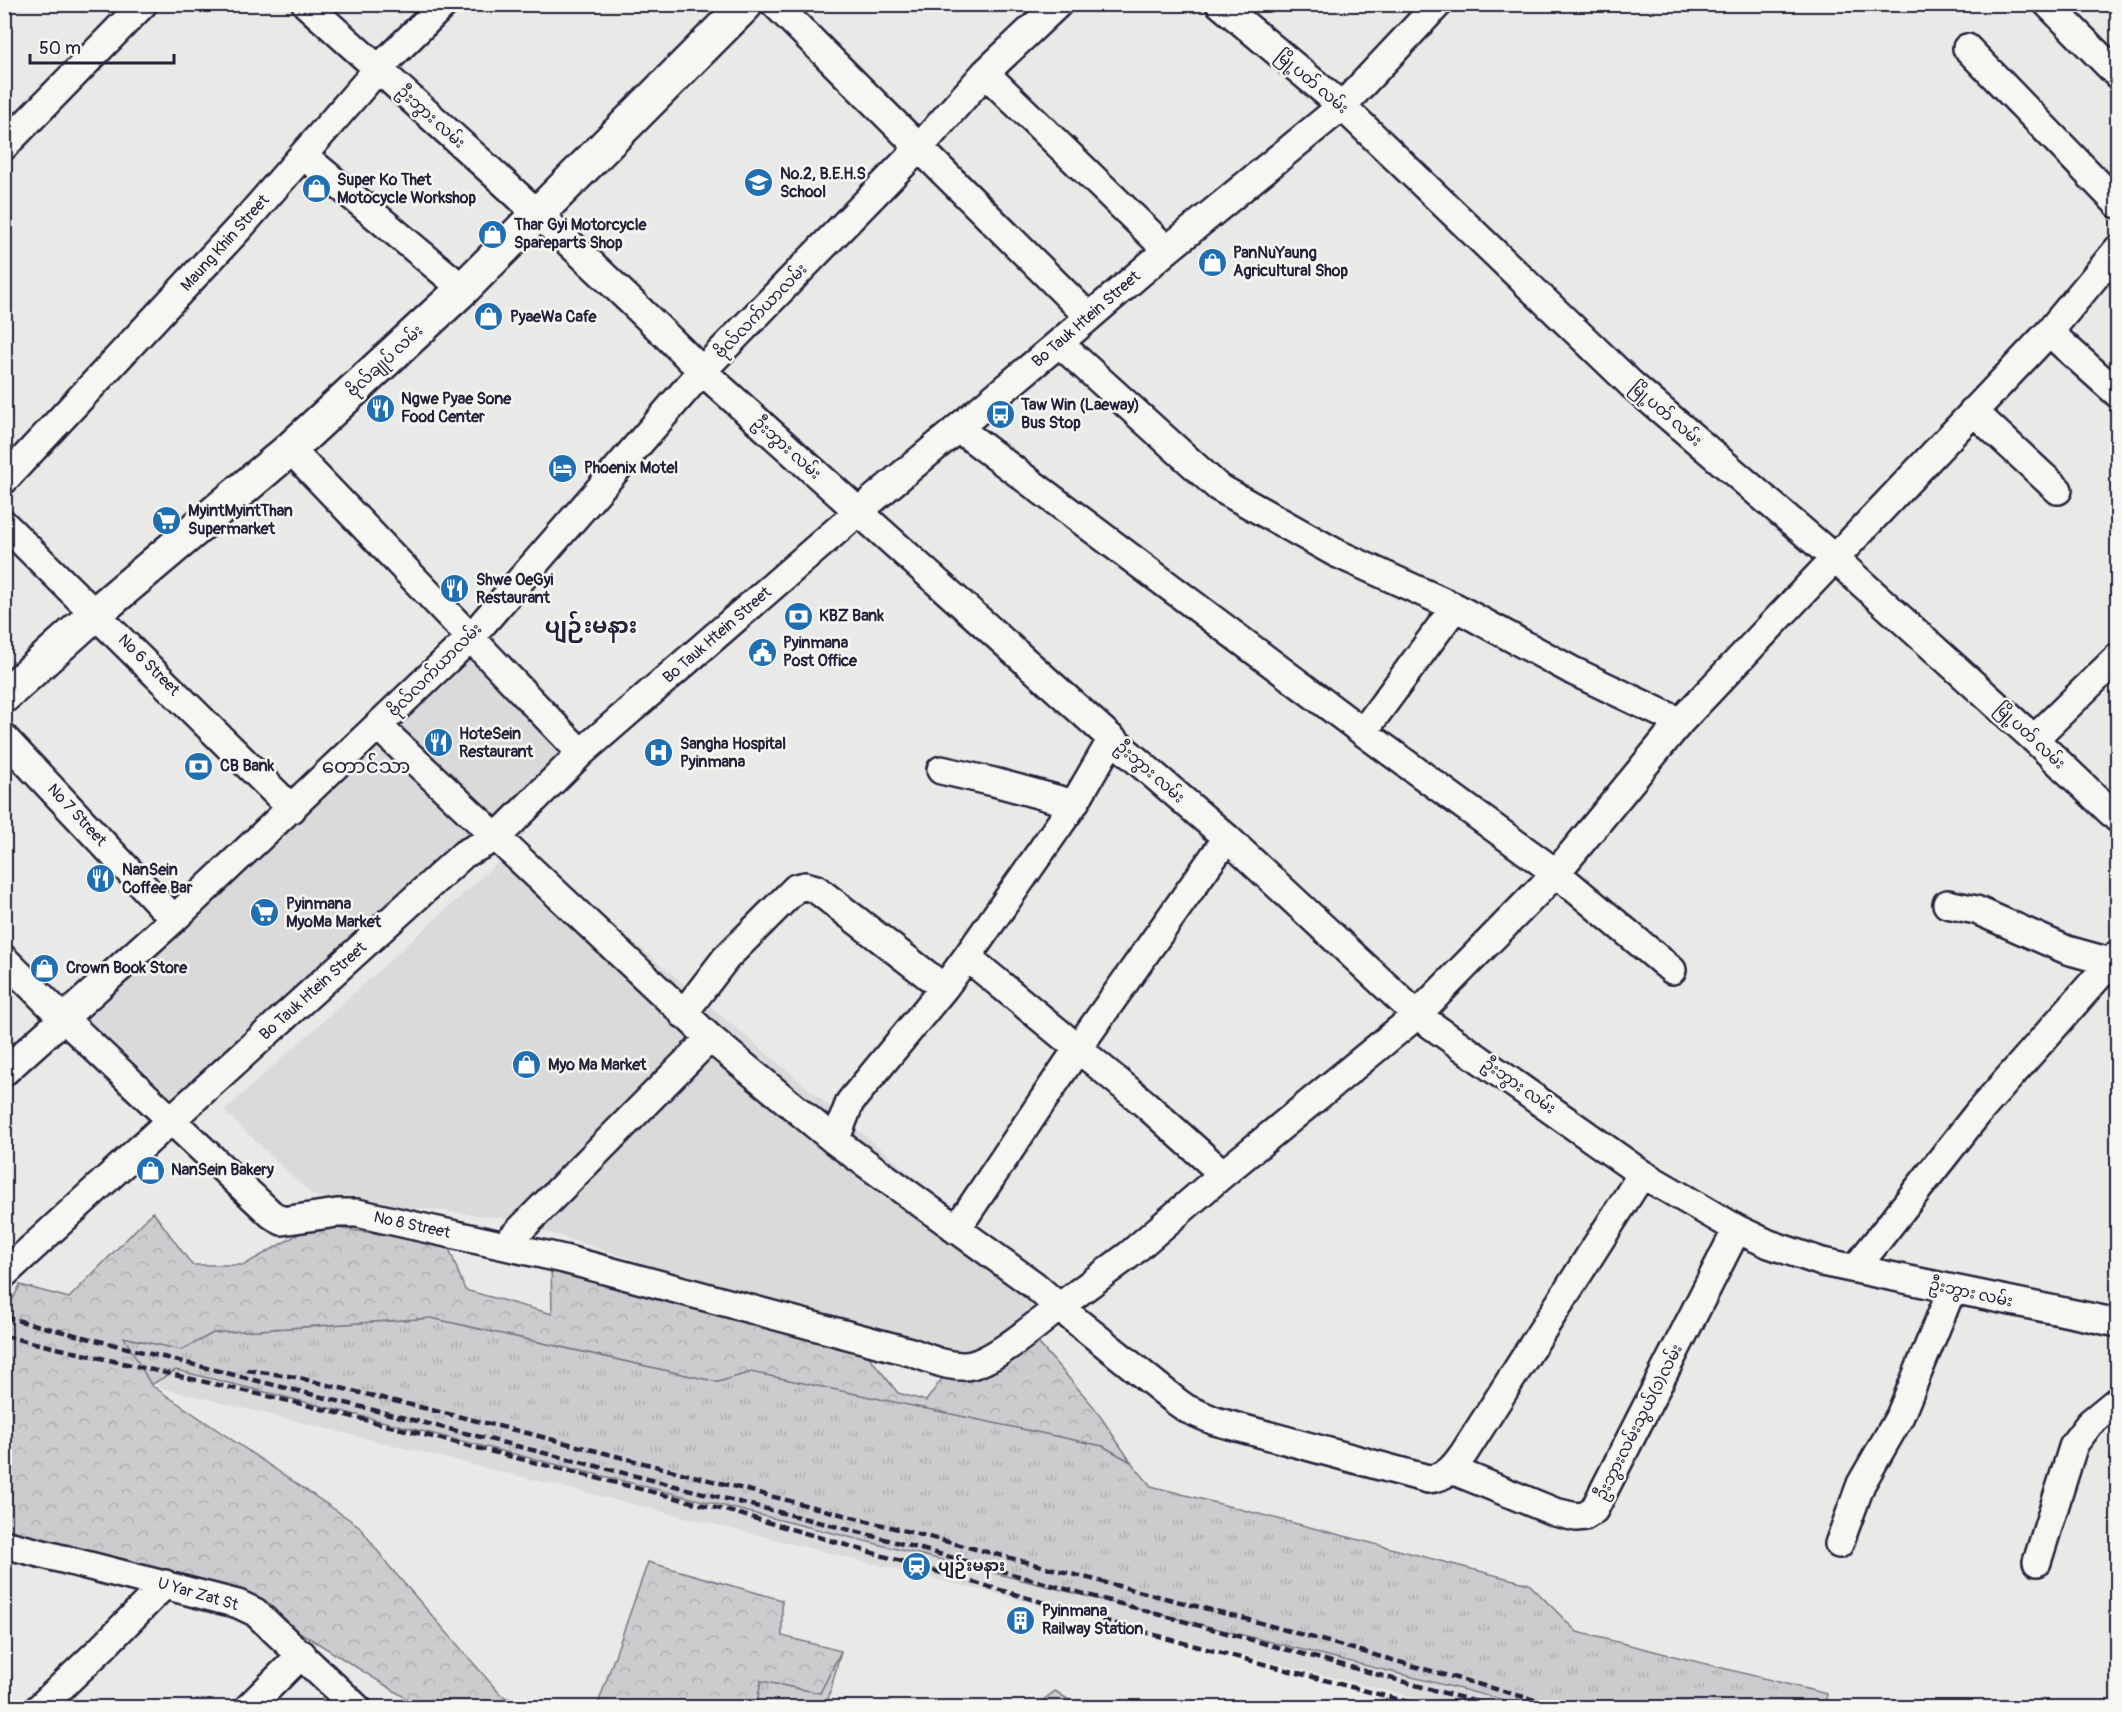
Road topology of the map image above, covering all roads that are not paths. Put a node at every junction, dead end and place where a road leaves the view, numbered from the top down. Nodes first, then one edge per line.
1 (143, 4) edge
2 (306, 4) edge
3 (444, 4) edge
4 (746, 4) edge
5 (775, 4) edge
6 (1058, 4) edge
7 (1220, 4) edge
8 (1438, 4) edge
9 (2048, 4) edge
10 (1967, 48) dead end
11 (378, 69) junction
12 (986, 73) junction
13 (2118, 75) edge
14 (1342, 106) junction
15 (4, 146) edge
16 (919, 148) junction
17 (303, 155) junction
18 (2118, 204) edge
19 (538, 213) junction
20 (1167, 250) junction
21 (2115, 257) edge
22 (464, 289) junction
23 (1089, 318) junction
24 (2049, 332) junction
25 (1059, 343) junction
26 (702, 371) junction
27 (2118, 394) edge
28 (1973, 411) junction
29 (958, 428) junction
30 (290, 449) junction
31 (4, 480) edge
32 (2058, 490) dead end
33 (858, 512) junction
34 (4, 524) edge
35 (1834, 558) junction
36 (1455, 606) junction
37 (96, 613) junction
38 (471, 637) junction
39 (2118, 657) edge
40 (4, 696) edge
41 (1680, 722) junction
42 (378, 726) junction
43 (1363, 732) junction
44 (4, 738) edge
45 (1112, 739) junction
46 (2034, 739) junction
47 (580, 753) junction
48 (941, 770) dead end
49 (1074, 804) junction
50 (292, 809) junction
51 (2118, 819) edge
52 (497, 837) junction
53 (1227, 838) junction
54 (1556, 873) junction
55 (1947, 904) dead end
56 (174, 919) junction
57 (967, 957) junction
58 (2114, 958) edge
59 (4, 959) edge
60 (1672, 970) dead end
61 (944, 988) junction
62 (683, 1014) junction
63 (1417, 1014) junction
64 (63, 1018) junction
65 (710, 1038) junction
66 (1078, 1048) junction
67 (4, 1072) edge
68 (172, 1119) junction
69 (835, 1141) junction
70 (1223, 1174) junction
71 (1642, 1174) junction
72 (1737, 1229) junction
73 (956, 1230) junction
74 (505, 1245) junction
75 (1855, 1269) junction
76 (4, 1274) edge
77 (1952, 1289) junction
78 (1059, 1307) junction
79 (2118, 1323) edge
80 (2118, 1400) edge
81 (1452, 1470) junction
82 (4, 1544) edge
83 (1839, 1544) dead end
84 (2037, 1562) dead end
85 (165, 1584) junction
86 (302, 1654) junction
87 (39, 1707) edge
88 (248, 1707) edge
89 (357, 1707) edge

1 - 15 street
2 - 11 street, ဦးဘွား လမ်း
3 - 11 street, Maung Khin Street
4 - 19 main road, ဗိုလ်ချုပ် လမ်း
5 - 16 street
6 - 12 street, ဗိုလ်လက်ယာလမ်း
7 - 14 street, မြို့ပတ် လမ်း
8 - 14 street, Bo Tauk Htein Street
9 - 13 street
10 - 18 street
11 - 17 street, Maung Khin Street
11 - 19 street, ဦးဘွား လမ်း
12 - 16 street, ဗိုလ်လက်ယာလမ်း
12 - 20 street
14 - 20 street, Bo Tauk Htein Street
14 - 35 street, မြို့ပတ် လမ်း
16 - 23 street
16 - 26 street, ဗိုလ်လက်ယာလမ်း
17 - 22 street
17 - 31 street, Maung Khin Street
19 - 22 main road, ဗိုလ်ချုပ် လမ်း
19 - 26 street, ဦးဘွား လမ်း
20 - 23 street, Bo Tauk Htein Street
21 - 24 street, No 8 Street
22 - 30 main road, ဗိုလ်ချုပ် လမ်း
23 - 25 street, Bo Tauk Htein Street
24 - 27 street
24 - 28 street, No 8 Street
25 - 29 street, Bo Tauk Htein Street
25 - 36 street
26 - 33 street, ဦးဘွား လမ်း
26 - 38 street, ဗိုလ်လက်ယာလမ်း
28 - 32 street
28 - 35 street, No 8 Street
29 - 33 street, Bo Tauk Htein Street
29 - 43 street
30 - 37 main road, ဗိုလ်ချုပ် လမ်း
30 - 38 street
33 - 45 street, ဦးဘွား လမ်း
33 - 47 street, Bo Tauk Htein Street
34 - 37 street, No 6 Street
35 - 41 street, No 8 Street
35 - 46 street, မြို့ပတ် လမ်း
36 - 41 street
36 - 43 street
37 - 40 main road, ဗိုလ်ချုပ် လမ်း
37 - 50 street, No 6 Street
38 - 42 street, ဗိုလ်လက်ယာလမ်း
38 - 47 street
39 - 46 street
41 - 54 street, No 8 Street
42 - 50 street, ဗိုလ်လက်ယာလမ်း
42 - 52 street
43 - 54 street
44 - 56 street, No 7 Street
45 - 49 street
45 - 53 street, ဦးဘွား လမ်း
46 - 51 street, မြို့ပတ် လမ်း
47 - 52 street, Bo Tauk Htein Street
48 - 49 street
49 - 57 street
50 - 56 street, ဗိုလ်လက်ယာလမ်း
52 - 62 street
52 - 68 street, Bo Tauk Htein Street
53 - 63 street, ဦးဘွား လမ်း
53 - 66 street
54 - 60 street
54 - 63 street, No 8 Street
55 - 58 street
56 - 64 street, ဗိုလ်လက်ယာလမ်း
57 - 61 street
57 - 66 street
58 - 75 street
59 - 64 street, No 8 Street
61 - 62 street
61 - 69 street
62 - 65 street
63 - 70 street, No 8 Street
63 - 71 street, ဦးဘွား လမ်း
64 - 67 street, ဗိုလ်လက်ယာလမ်း
64 - 68 street, No 8 Street
65 - 69 street
65 - 74 street
66 - 70 street
66 - 73 street
68 - 74 street, No 8 Street
68 - 76 street, Bo Tauk Htein Street
69 - 73 street
70 - 78 street, No 8 Street
71 - 72 street, ဦးဘွား လမ်း
71 - 81 street
72 - 75 street, ဦးဘွား လမ်း
72 - 81 street, ဦးဘွားလမ်းသွယ်(၁)လမ်း
73 - 78 street
74 - 78 street, No 8 Street
75 - 77 street, ဦးဘွား လမ်း
77 - 79 street, ဦးဘွား လမ်း
77 - 83 street
78 - 81 street
80 - 84 street
82 - 85 street, U Yar Zat St
85 - 86 street, U Yar Zat St
85 - 87 street
86 - 88 street
86 - 89 street, U Yar Zat St

